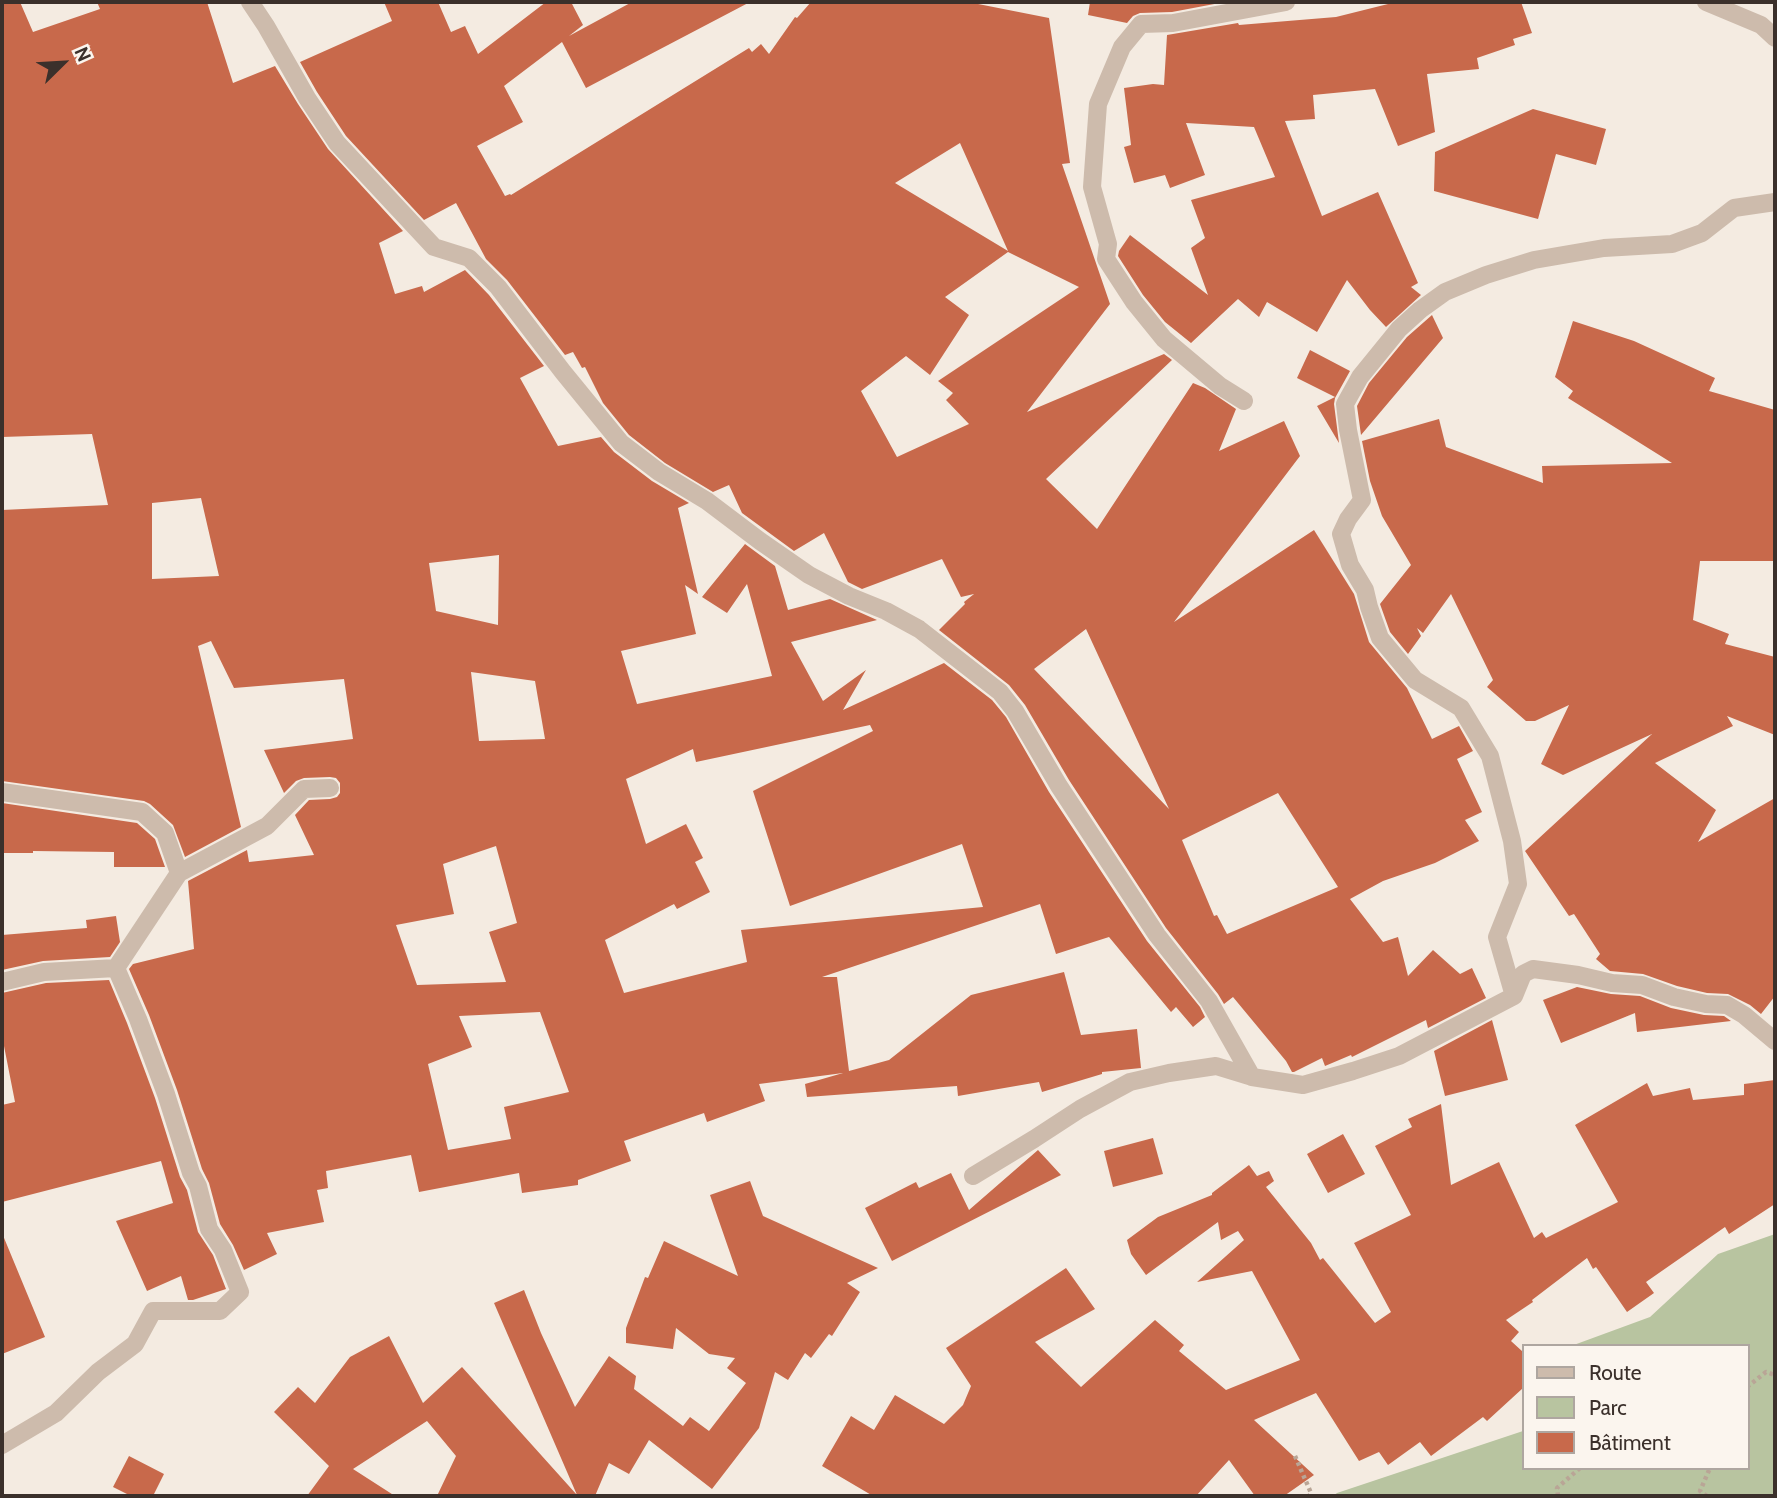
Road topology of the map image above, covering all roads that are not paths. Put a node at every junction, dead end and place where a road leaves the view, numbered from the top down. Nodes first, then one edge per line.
1 (250, 2) edge
2 (1286, 2) edge
3 (1706, 2) edge
4 (1775, 38) edge
5 (1775, 202) edge
6 (1244, 401) dead end
7 (330, 788) dead end
8 (2, 792) edge
9 (179, 873) junction
10 (116, 968) junction
11 (2, 982) edge
12 (1514, 996) junction
13 (1775, 1041) edge
14 (1252, 1077) junction
15 (973, 1176) dead end
16 (2, 1445) edge

1 - 14 street
2 - 6 street
3 - 4 street
5 - 12 street
7 - 9 street
8 - 9 street
9 - 10 street
10 - 11 street
10 - 16 street
12 - 13 street
12 - 14 street
14 - 15 street

